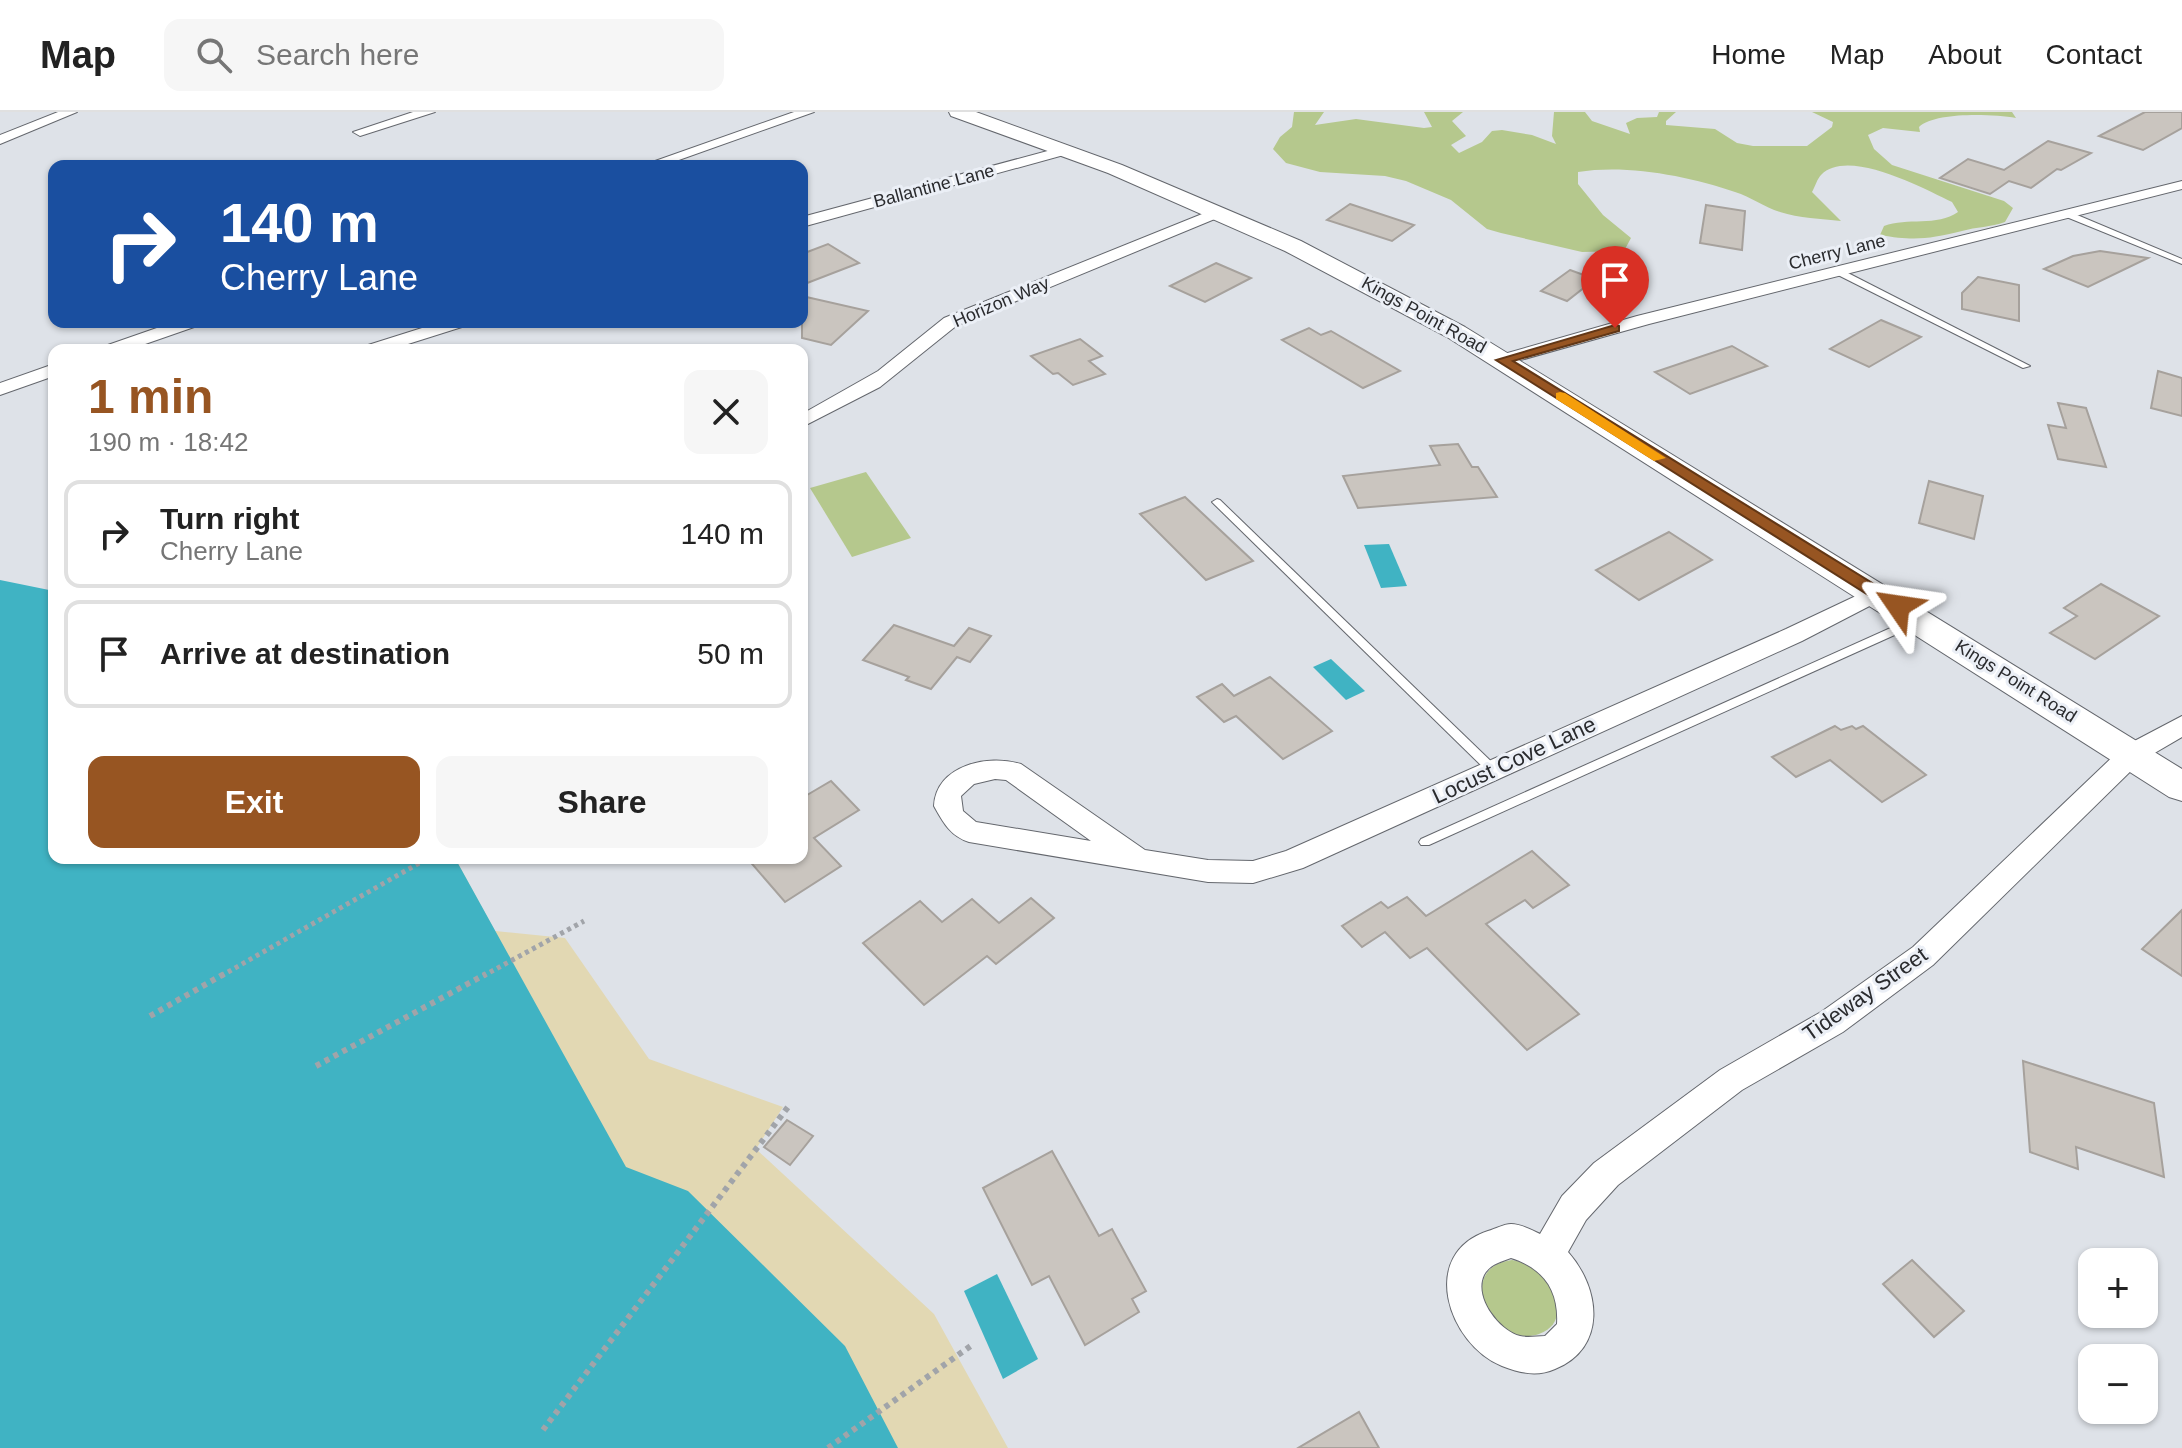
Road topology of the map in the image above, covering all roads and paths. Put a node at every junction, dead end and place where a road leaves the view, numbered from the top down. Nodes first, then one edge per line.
1 (70, 112) edge
2 (428, 112) edge
3 (807, 112) edge
4 (958, 112) edge
5 (360, 132) dead end
6 (0, 140) edge
7 (1066, 150) junction
8 (666, 160) edge
9 (2182, 185) edge
10 (1217, 213) junction
11 (2067, 214) junction
12 (808, 220) edge
13 (2182, 262) edge
14 (1839, 272) junction
15 (174, 328) edge
16 (440, 328) edge
17 (128, 344) edge
18 (390, 344) edge
19 (1503, 360) junction
20 (2026, 366) dead end
21 (48, 372) edge
22 (0, 389) edge
23 (808, 418) edge
24 (1217, 502) dead end
25 (1877, 593) junction
26 (1918, 619) junction
27 (2182, 725) edge
28 (2132, 754) junction
29 (1494, 771) junction
30 (2182, 787) edge
31 (1425, 842) dead end
32 (1138, 859) junction
33 (417, 864) edge
34 (584, 921) dead end
35 (150, 1016) dead end
36 (316, 1066) dead end
37 (788, 1107) dead end
38 (1547, 1256) dead end
39 (972, 1345) dead end
40 (543, 1430) dead end
41 (828, 1448) edge

1 - 6 street
2 - 5 street
3 - 8 street
4 - 7 main road, Kings Point Road
7 - 10 main road, Kings Point Road
7 - 12 street, Ballantine Lane
9 - 11 street, Cherry Lane
10 - 19 main road, Kings Point Road
10 - 23 street, Horizon Way
11 - 13 lane
11 - 14 street, Cherry Lane
14 - 19 street, Cherry Lane
14 - 20 lane
15 - 17 street
16 - 18 street
19 - 25 main road, Kings Point Road
21 - 22 street
24 - 29 lane
25 - 26 main road, Kings Point Road
25 - 29 street, Locust Cove Lane
26 - 28 main road, Kings Point Road
26 - 31 lane
27 - 28 street, Tideway Street
28 - 30 main road, Kings Point Road
28 - 38 street, Tideway Street
29 - 32 street, Locust Cove Lane
32 - 32 street, Locust Cove Lane
33 - 35 path
34 - 36 path
37 - 40 path
39 - 41 path

